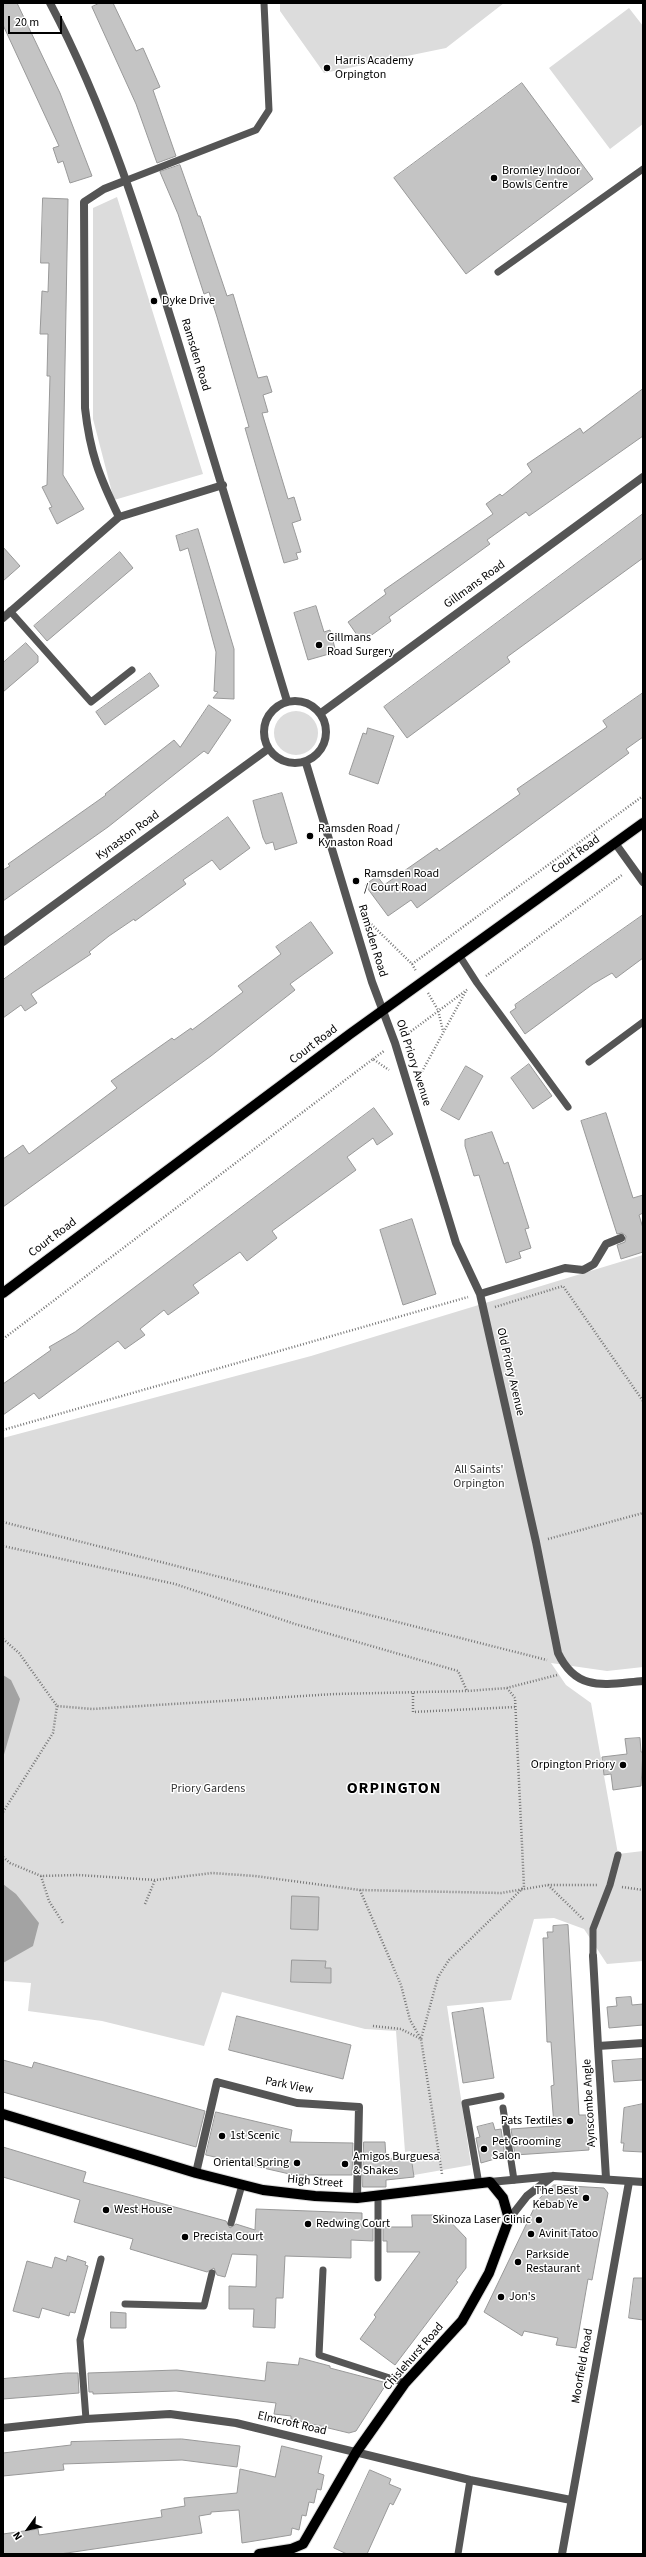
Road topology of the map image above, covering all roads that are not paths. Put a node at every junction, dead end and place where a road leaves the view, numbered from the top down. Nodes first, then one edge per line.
1 (50, 3) edge
2 (264, 3) edge
3 (643, 169) edge
4 (127, 180) junction
5 (498, 272) dead end
6 (643, 476) edge
7 (223, 485) junction
8 (119, 517) junction
9 (10, 611) junction
10 (3, 618) edge
11 (132, 670) dead end
12 (287, 701) junction
13 (321, 713) junction
14 (268, 749) junction
15 (306, 763) junction
16 (643, 823) edge
17 (615, 843) junction
18 (643, 882) edge
19 (3, 942) edge
20 (459, 955) junction
21 (383, 1011) junction
22 (643, 1022) edge
23 (589, 1062) dead end
24 (568, 1107) dead end
25 (621, 1238) dead end
26 (3, 1293) edge
27 (480, 1294) junction
28 (643, 1681) edge
29 (618, 1855) dead end
30 (593, 1956) joint
31 (643, 2043) edge
32 (598, 2046) junction
33 (501, 2096) dead end
34 (503, 2108) dead end
35 (3, 2114) edge
36 (196, 2173) junction
37 (554, 2176) junction
38 (606, 2178) junction
39 (514, 2180) junction
40 (490, 2182) junction
41 (629, 2182) junction
42 (643, 2182) edge
43 (479, 2184) junction
44 (242, 2185) junction
45 (378, 2197) junction
46 (357, 2198) junction
47 (509, 2219) junction
48 (231, 2223) dead end
49 (101, 2259) dead end
50 (323, 2270) dead end
51 (212, 2273) dead end
52 (378, 2278) dead end
53 (125, 2304) dead end
54 (405, 2383) junction
55 (86, 2419) junction
56 (3, 2428) edge
57 (357, 2451) junction
58 (470, 2480) junction
59 (571, 2500) junction
60 (292, 2552) edge
61 (259, 2554) edge
62 (458, 2554) edge
63 (562, 2554) edge

1 - 4 street, Ramsden Road
2 - 4 lane
3 - 5 lane
4 - 7 street, Ramsden Road
4 - 8 street
6 - 13 street, Gillmans Road
7 - 8 street
7 - 12 street, Ramsden Road
8 - 9 street
9 - 10 street
9 - 11 lane
12 - 13 street
12 - 14 street
13 - 15 street
14 - 15 street
14 - 19 street, Kynaston Road
15 - 21 street, Ramsden Road
16 - 17 main road, Court Road
17 - 18 street
17 - 20 main road, Court Road
20 - 21 main road, Court Road
20 - 24 lane
21 - 26 main road, Court Road
21 - 27 street, Old Priory Avenue
22 - 23 lane
25 - 27 street
27 - 28 street, Old Priory Avenue
29 - 30 lane
30 - 32 street
31 - 32 street, Aynscombe Angle
32 - 38 street, Aynscombe Angle
33 - 43 lane
34 - 39 lane
35 - 36 main road, High Street
36 - 44 main road, High Street
36 - 46 street, Park View
37 - 38 street, High Street
37 - 39 street, High Street
37 - 47 street, Chislehurst Road
38 - 41 street, High Street
39 - 40 street, High Street
40 - 43 main road, High Street
40 - 47 main road
41 - 42 street, High Street
41 - 59 street, Moorfield Road
43 - 45 main road, High Street
44 - 46 main road, High Street
44 - 48 lane
45 - 46 main road, High Street
45 - 52 lane
47 - 54 main road, Chislehurst Road
49 - 55 lane
50 - 54 lane
51 - 53 lane
54 - 57 main road, Chislehurst Road
55 - 56 street, Elmcroft Road
55 - 57 street, Elmcroft Road
57 - 58 street, Elmcroft Road
57 - 60 main road, Chislehurst Road
58 - 59 street, Elmcroft Road
58 - 62 lane
59 - 63 street, Moorfield Road
60 - 61 main road

